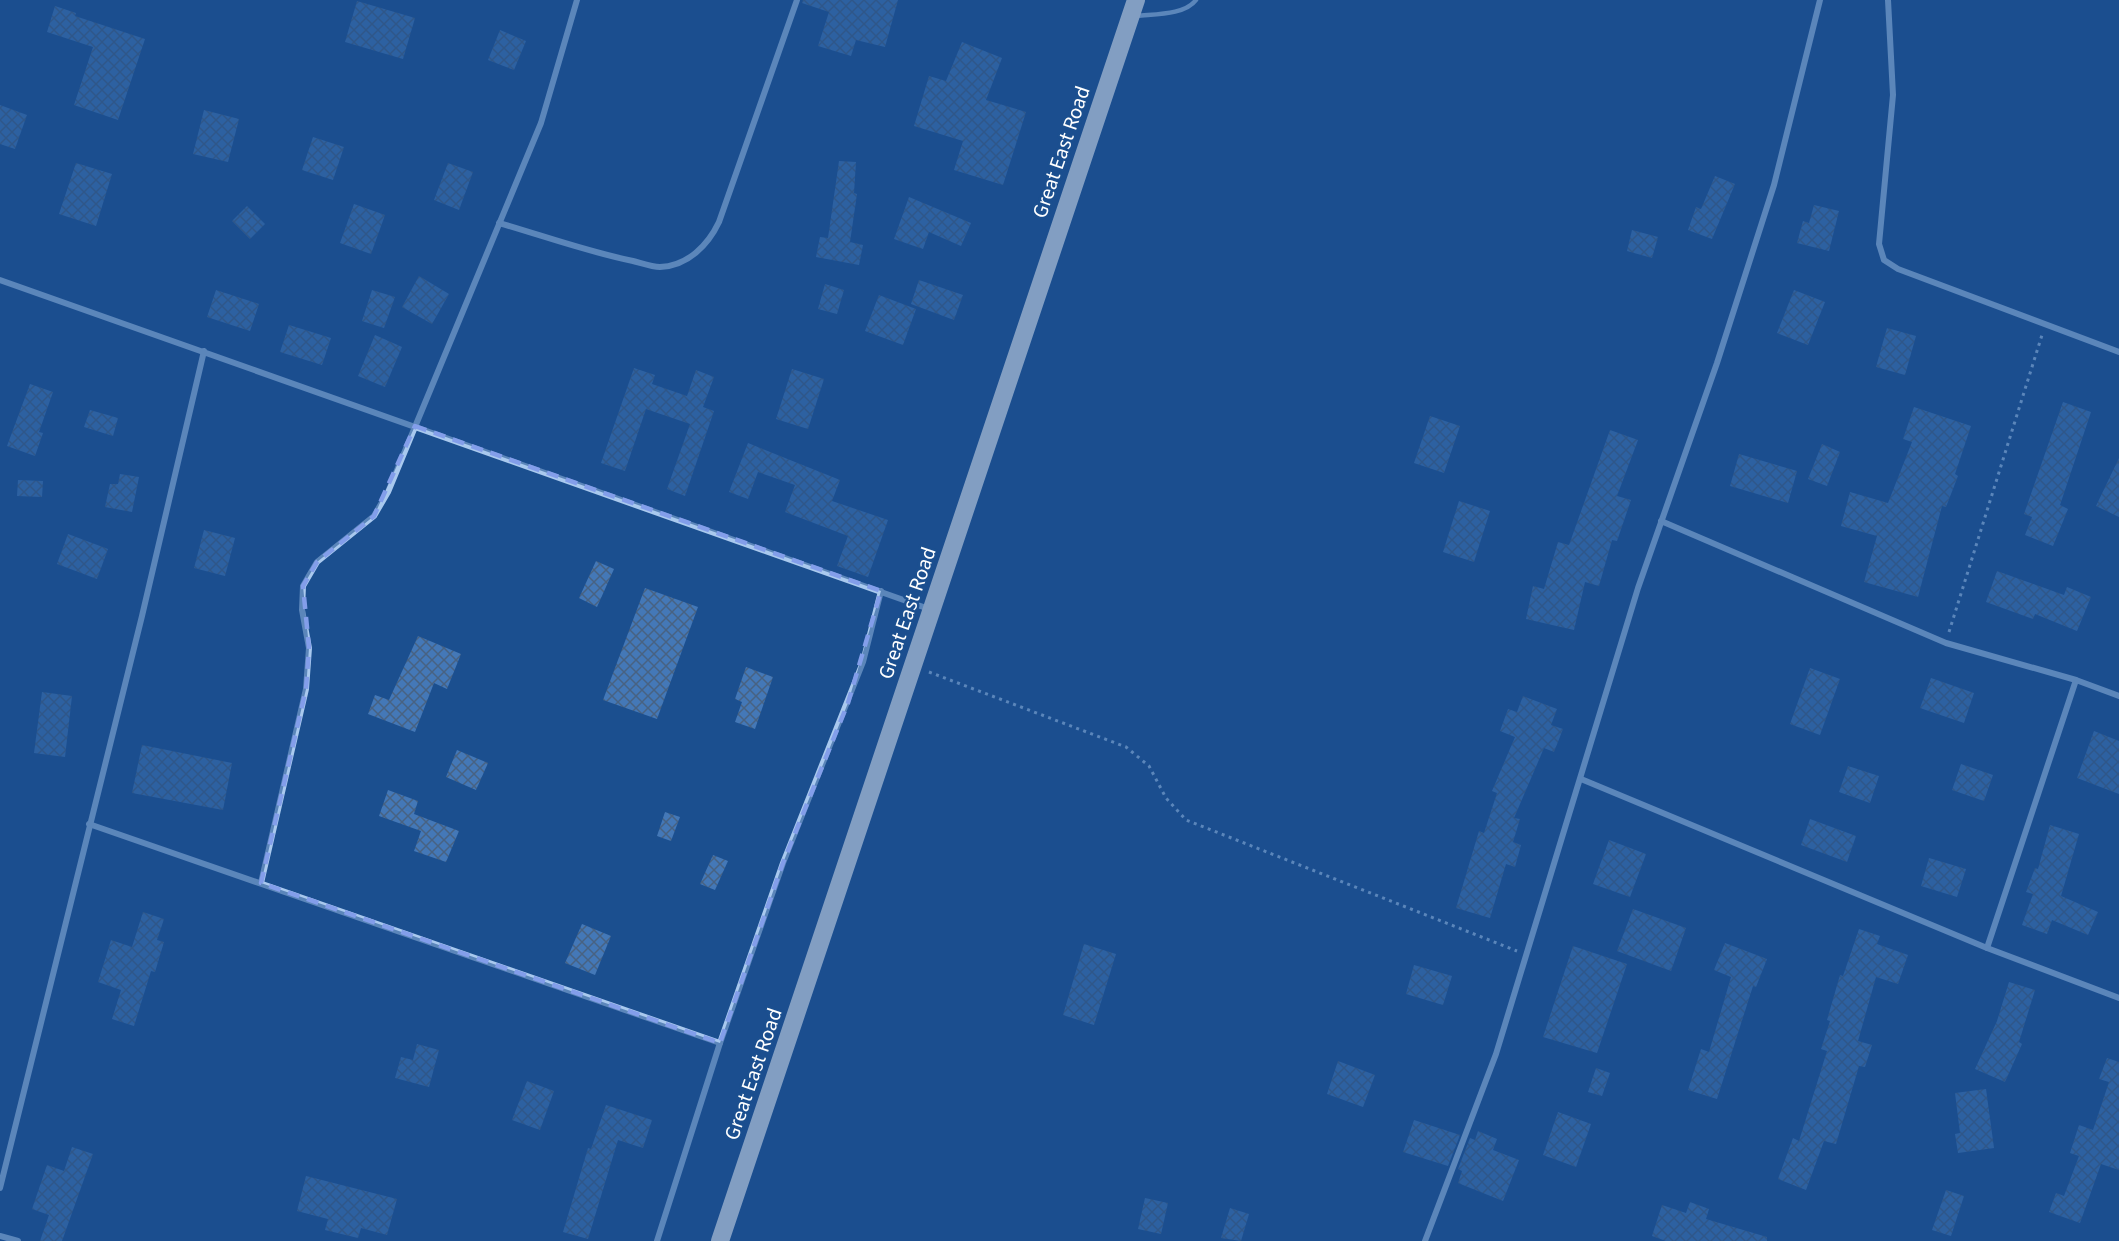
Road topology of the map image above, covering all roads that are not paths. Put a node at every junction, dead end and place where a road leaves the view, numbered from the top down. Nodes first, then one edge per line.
1 (578, 0) edge
2 (797, 0) edge
3 (1196, 0) edge
4 (1820, 0) edge
5 (1888, 0) edge
6 (1134, 8) edge
7 (499, 223) junction
8 (0, 280) edge
9 (204, 351) junction
10 (2119, 352) edge
11 (415, 426) junction
12 (1661, 521) junction
13 (881, 591) junction
14 (933, 610) junction
15 (2076, 680) junction
16 (2119, 696) edge
17 (1581, 779) junction
18 (89, 824) junction
19 (261, 883) junction
20 (1987, 948) junction
21 (2119, 998) edge
22 (720, 1043) junction
23 (0, 1188) edge
24 (0, 1236) edge
25 (18, 1241) edge
26 (657, 1241) edge
27 (720, 1241) edge
28 (1425, 1241) edge

1 - 7 street
2 - 7 street
3 - 6 lane
4 - 12 street
5 - 10 street
6 - 14 highway, Great East Road
7 - 11 street
8 - 9 street
9 - 11 street
9 - 18 street
11 - 13 street
11 - 19 street
12 - 15 street
12 - 17 street
13 - 14 street
13 - 22 street
14 - 27 highway, Great East Road
15 - 16 street
15 - 20 street
17 - 20 street
17 - 28 street
18 - 19 street
18 - 23 street
19 - 22 street
20 - 21 street
22 - 26 street
24 - 25 street

